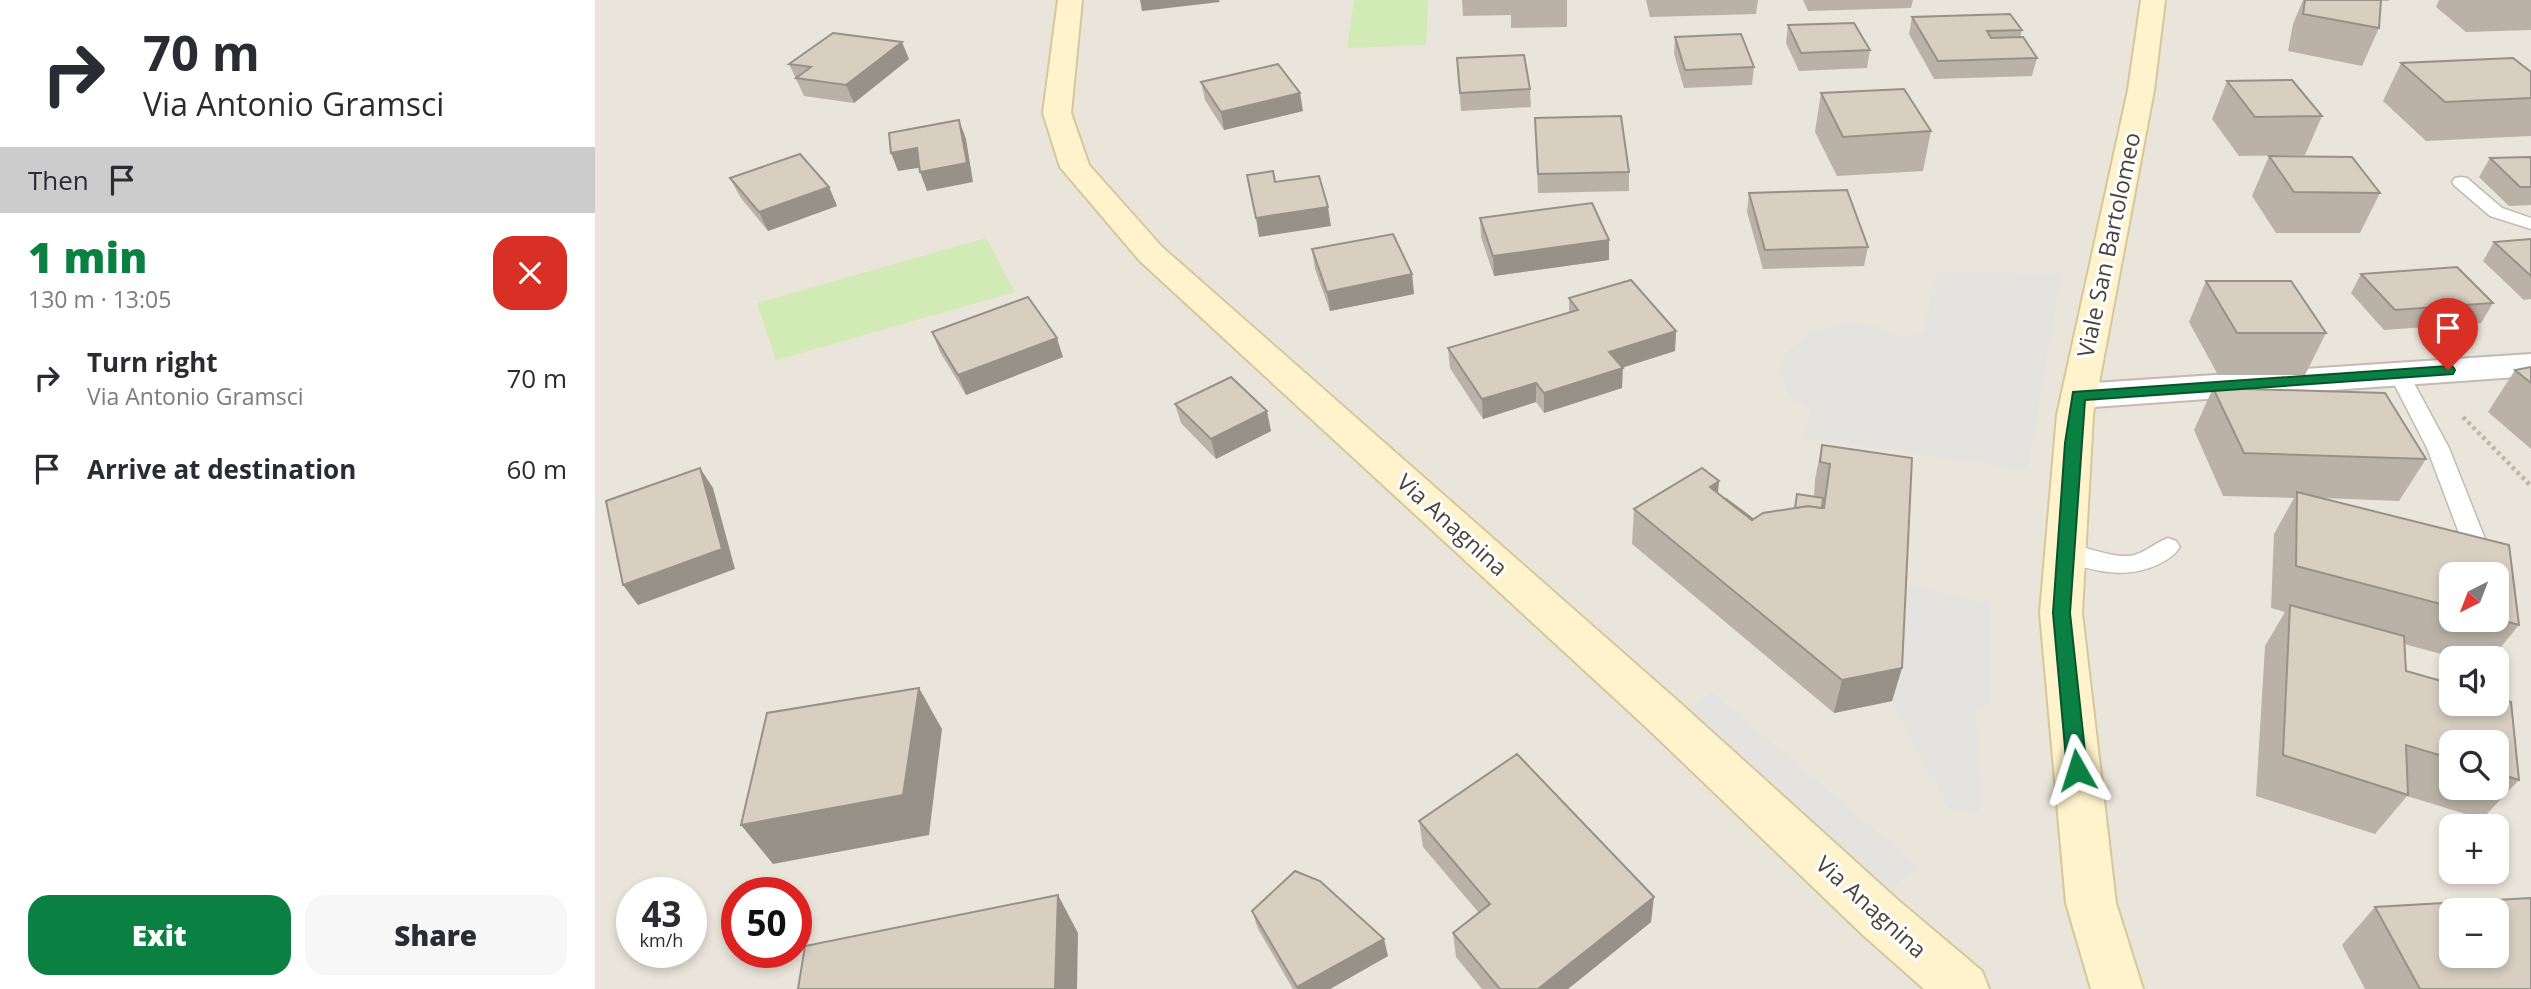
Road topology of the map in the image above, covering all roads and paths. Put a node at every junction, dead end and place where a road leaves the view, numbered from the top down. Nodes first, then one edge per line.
1 (1070, 0) edge
2 (2153, 0) edge
3 (2461, 181) dead end
4 (2531, 224) edge
5 (2531, 365) edge
6 (2410, 373) junction
7 (2079, 396) junction
8 (2531, 486) edge
9 (2168, 547) dead end
10 (2477, 549) edge
11 (2065, 553) junction
12 (1963, 989) edge
13 (2117, 989) edge

1 - 12 main road, Via Anagnina
2 - 7 main road, Viale San Bartolomeo
3 - 4 lane
5 - 6 street
6 - 7 street
6 - 8 path
6 - 10 lane
7 - 11 main road, Viale San Bartolomeo
9 - 11 lane
11 - 13 main road, Viale San Bartolomeo

